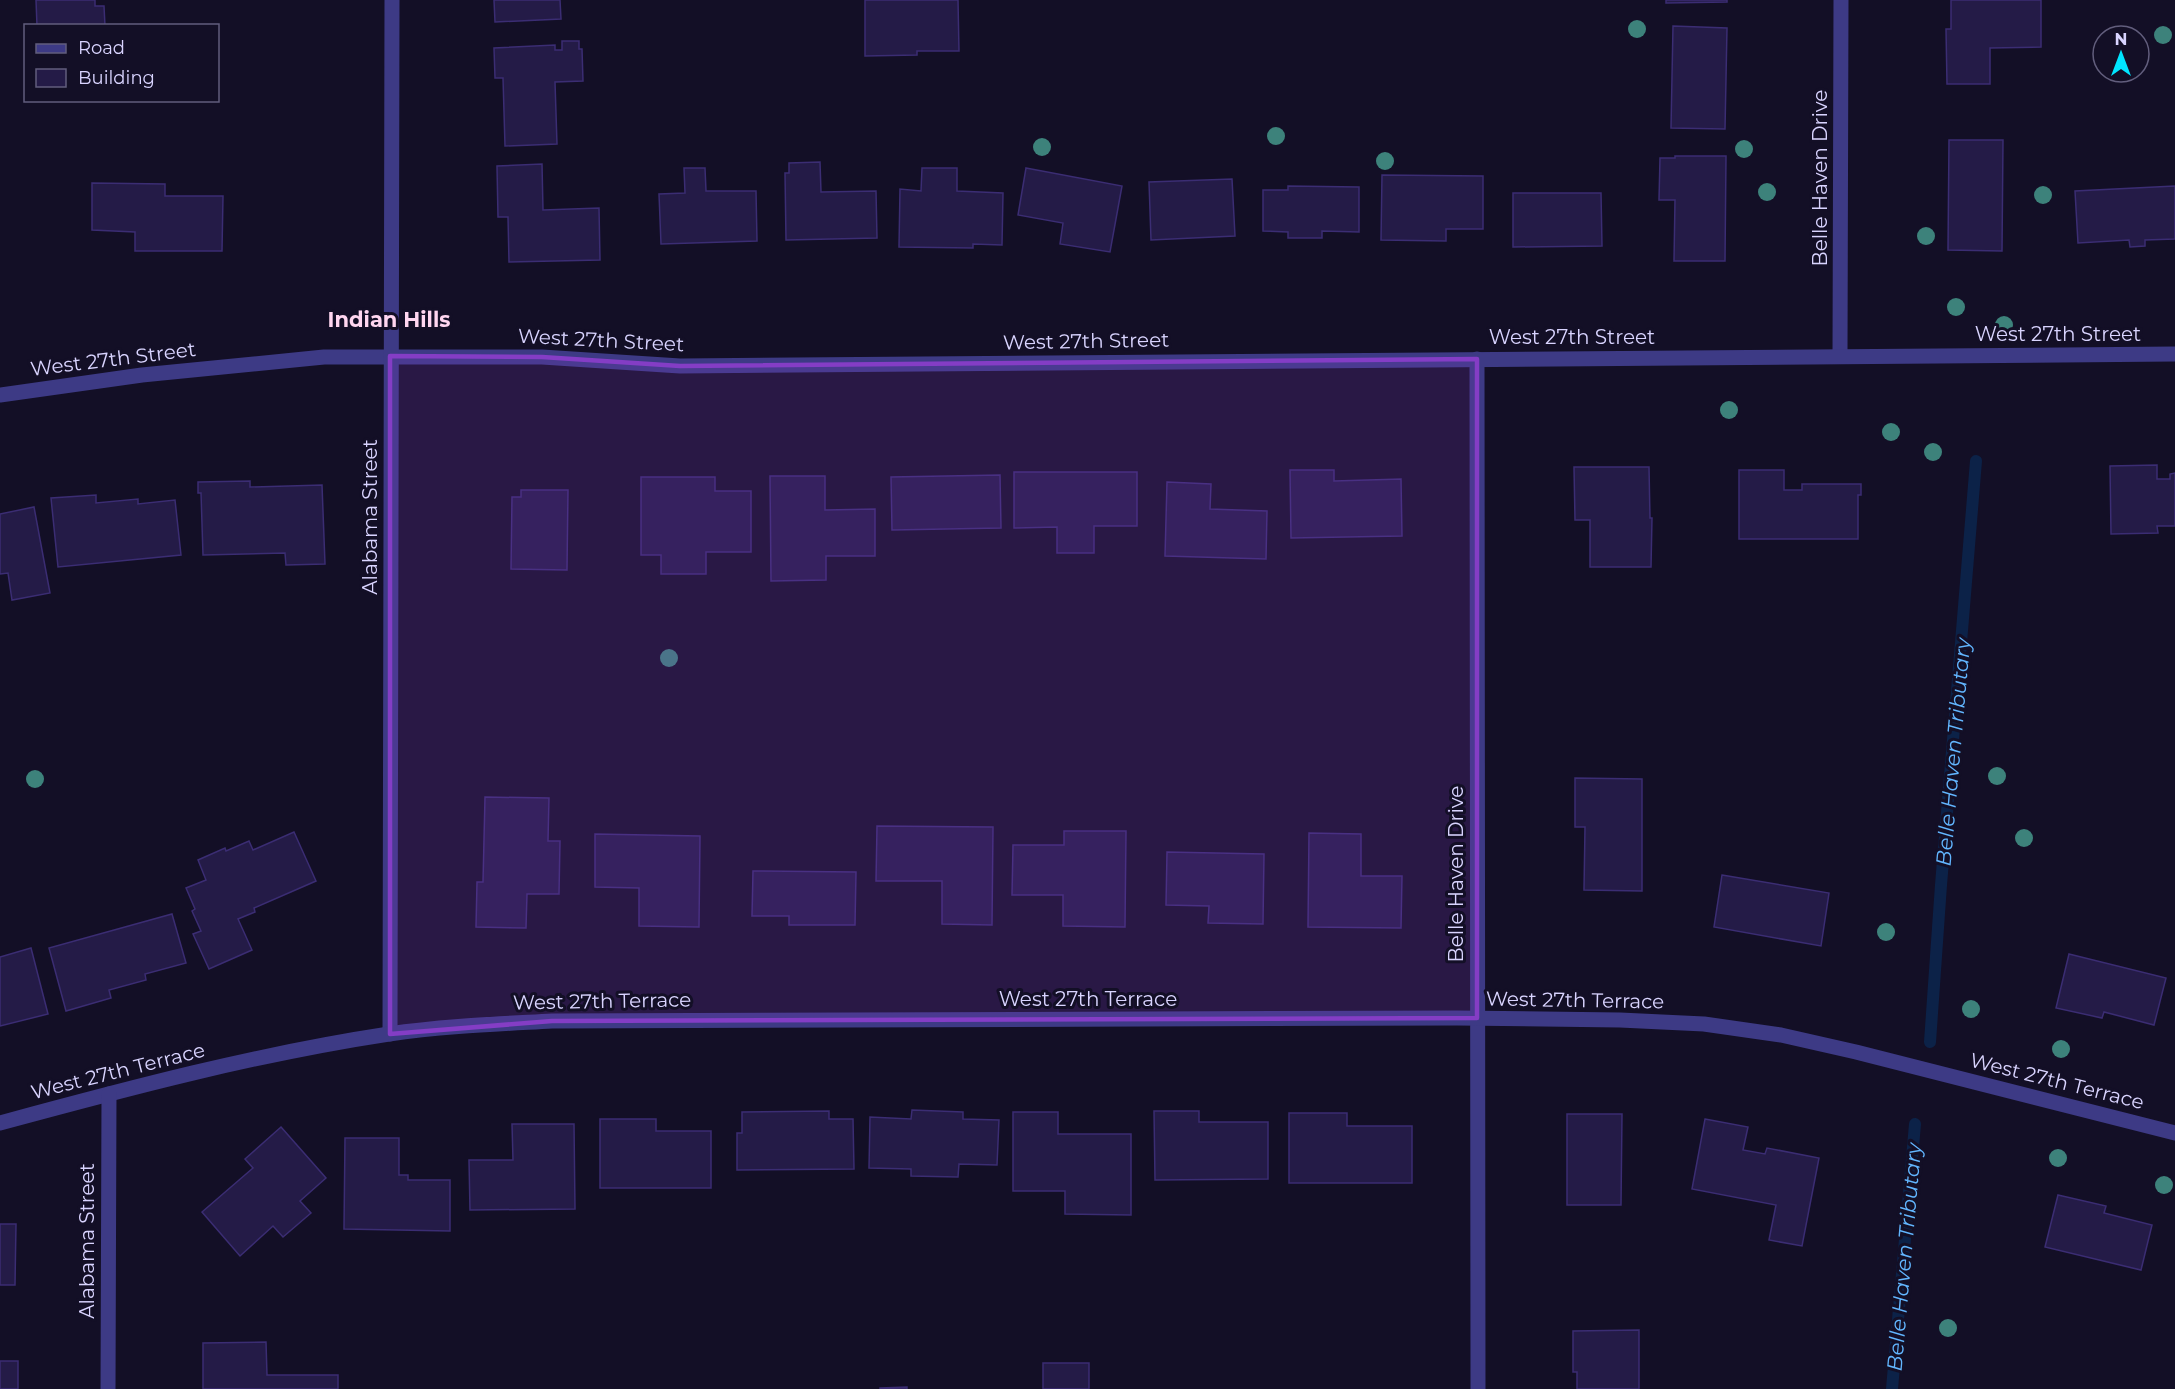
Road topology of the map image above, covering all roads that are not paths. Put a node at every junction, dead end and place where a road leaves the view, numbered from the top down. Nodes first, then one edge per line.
1 (392, 0) edge
2 (1841, 0) edge
3 (2175, 354) edge
4 (390, 356) junction
5 (1840, 356) junction
6 (1478, 359) junction
7 (0, 395) edge
8 (1478, 1018) junction
9 (390, 1034) junction
10 (109, 1094) junction
11 (0, 1123) edge
12 (2175, 1133) edge
13 (108, 1389) edge
14 (1478, 1389) edge

1 - 4 street, Alabama Street
2 - 5 street, Belle Haven Drive
3 - 5 street, West 27th Street
4 - 6 street, West 27th Street
4 - 7 street, West 27th Street
4 - 9 street, Alabama Street
5 - 6 street, West 27th Street
6 - 8 street, Belle Haven Drive
8 - 9 street, West 27th Terrace
8 - 12 street, West 27th Terrace
8 - 14 street, Belle Haven Drive
9 - 10 street, West 27th Terrace
10 - 11 street, West 27th Terrace
10 - 13 street, Alabama Street

